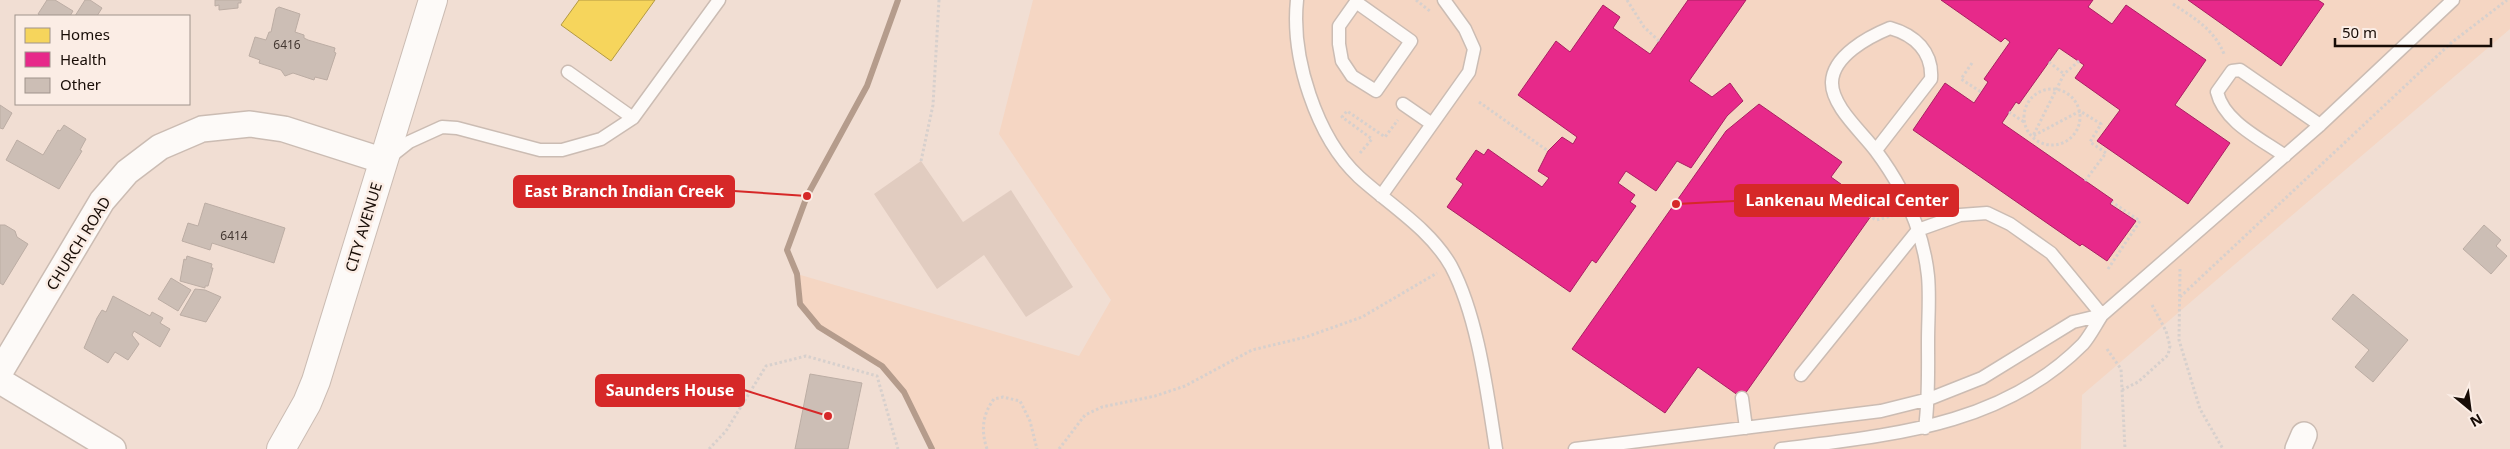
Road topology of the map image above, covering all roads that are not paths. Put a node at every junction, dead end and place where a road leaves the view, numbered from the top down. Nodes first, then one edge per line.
1 (431, 0) edge
2 (719, 0) edge
3 (1297, 0) edge
4 (1444, 0) edge
5 (2453, 0) edge
6 (1356, 1) edge
7 (568, 72) dead end
8 (1405, 105) road end
9 (633, 118) junction
10 (1432, 124) junction
11 (2320, 125) junction
12 (1876, 150) junction
13 (2285, 156) junction
14 (384, 161) junction
15 (1381, 196) junction
16 (1918, 230) junction
17 (2102, 315) junction
18 (0, 372) edge
19 (1801, 375) dead end
20 (0, 381) edge
21 (1742, 398) dead end
22 (1929, 399) junction
23 (1746, 428) junction
24 (1926, 428) junction
25 (113, 449) edge
26 (282, 449) edge
27 (1496, 449) edge
28 (1575, 449) edge
29 (1781, 449) edge

1 - 14 highway, CITY AVENUE
2 - 9 lane
3 - 15 lane
4 - 10 lane
5 - 11 lane
6 - 6 lane
7 - 9 lane
8 - 10 lane
9 - 14 lane
10 - 15 lane
11 - 13 lane
11 - 13 lane
12 - 12 lane
12 - 16 lane
13 - 17 lane
14 - 18 street, CHURCH ROAD
14 - 26 highway, CITY AVENUE
15 - 27 lane
16 - 17 lane
16 - 19 lane
16 - 22 lane
17 - 22 lane
17 - 24 lane
20 - 25 street
21 - 23 lane
22 - 23 lane
22 - 24 lane
23 - 28 lane
24 - 29 lane

